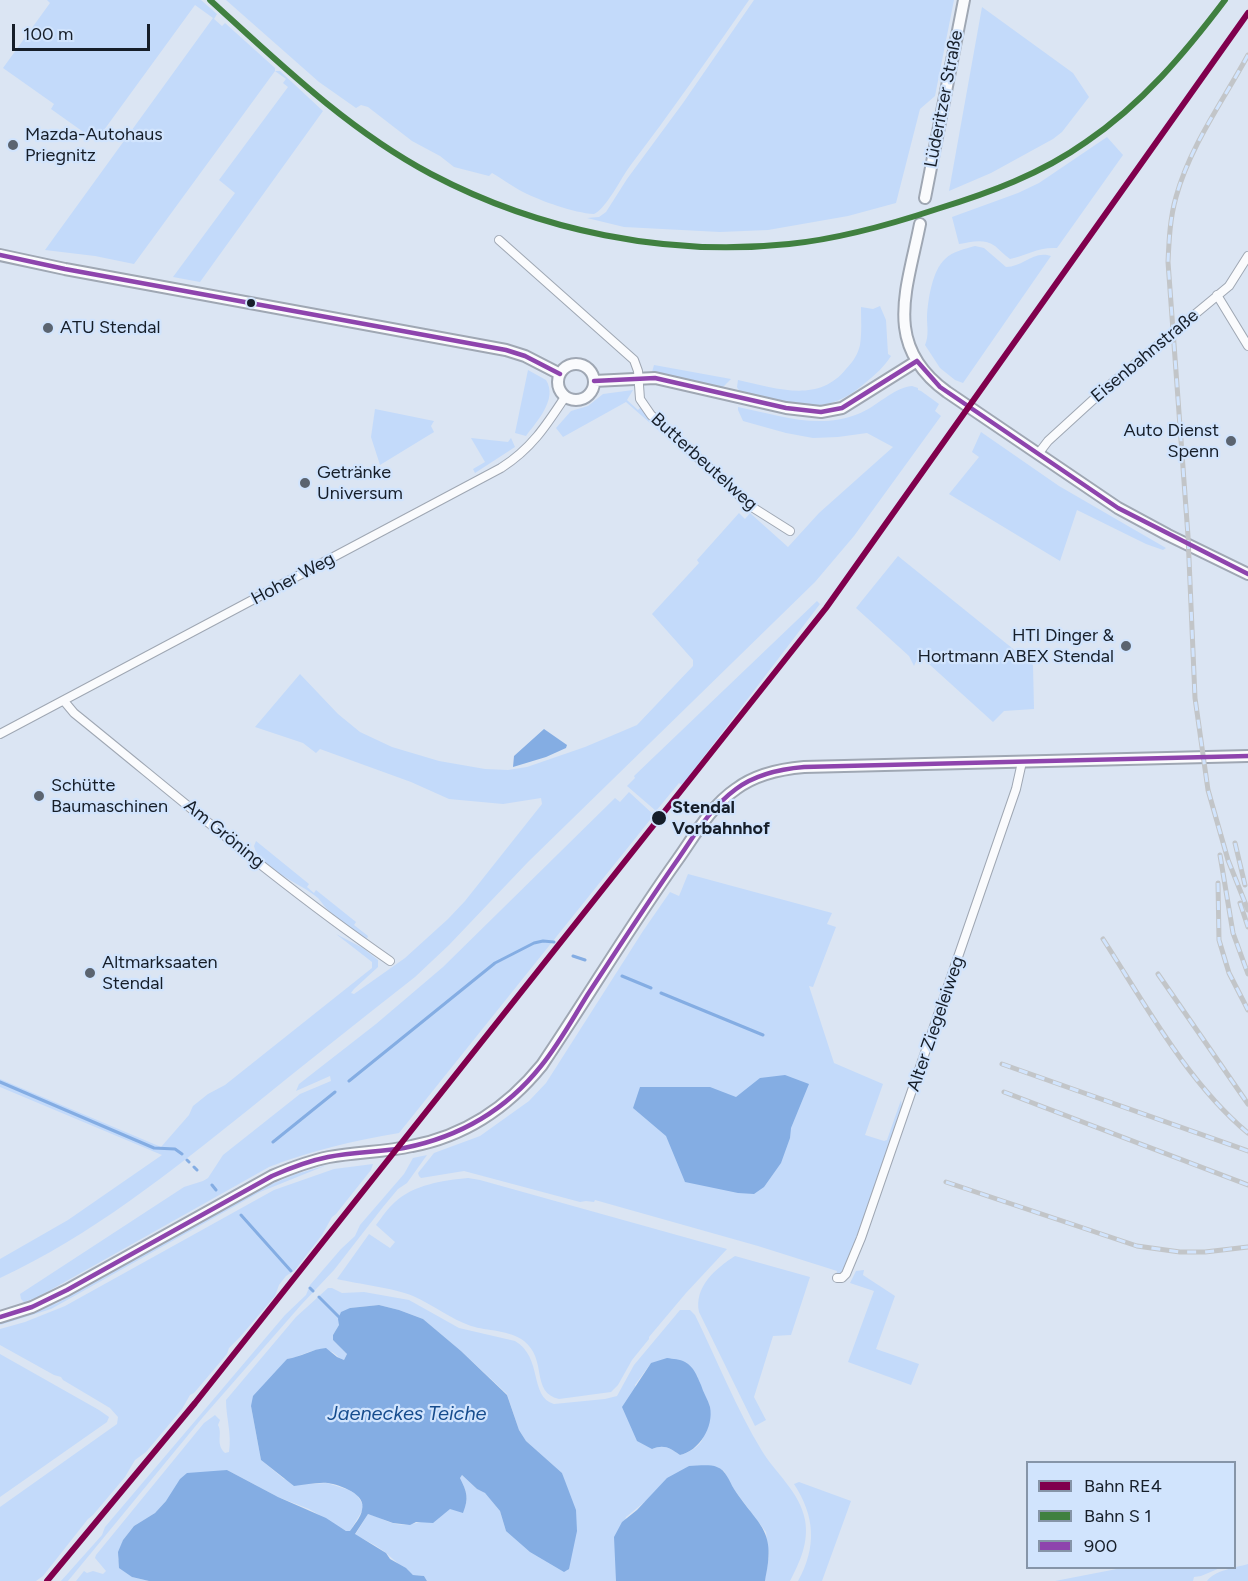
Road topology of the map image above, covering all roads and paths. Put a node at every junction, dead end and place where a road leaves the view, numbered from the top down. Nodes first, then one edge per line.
1 (964, 0) edge
2 (925, 198) dead end
3 (920, 224) dead end
4 (499, 240) dead end
5 (0, 255) edge
6 (1248, 256) edge
7 (1217, 295) junction
8 (1248, 346) edge
9 (917, 361) junction
10 (560, 374) junction
11 (637, 378) junction
12 (594, 381) junction
13 (565, 397) junction
14 (1038, 454) junction
15 (790, 531) dead end
16 (1248, 574) edge
17 (64, 700) junction
18 (0, 734) edge
19 (1248, 756) edge
20 (1023, 762) junction
21 (390, 961) dead end
22 (837, 1278) dead end
23 (0, 1317) edge

1 - 2 main road, Lüderitzer Straße
3 - 9 main road
4 - 11 street, Butterbeutelweg
5 - 10 main road
6 - 7 street, Eisenbahnstraße
7 - 8 street
7 - 14 street, Eisenbahnstraße
9 - 11 main road
9 - 14 main road
10 - 12 main road
10 - 13 main road
11 - 12 main road
11 - 15 street, Butterbeutelweg
12 - 13 main road
13 - 17 street, Hoher Weg
14 - 16 main road
17 - 18 street, Hoher Weg
17 - 21 street, Am Gröning
19 - 20 main road
20 - 22 street, Alter Ziegeleiweg
20 - 23 main road

